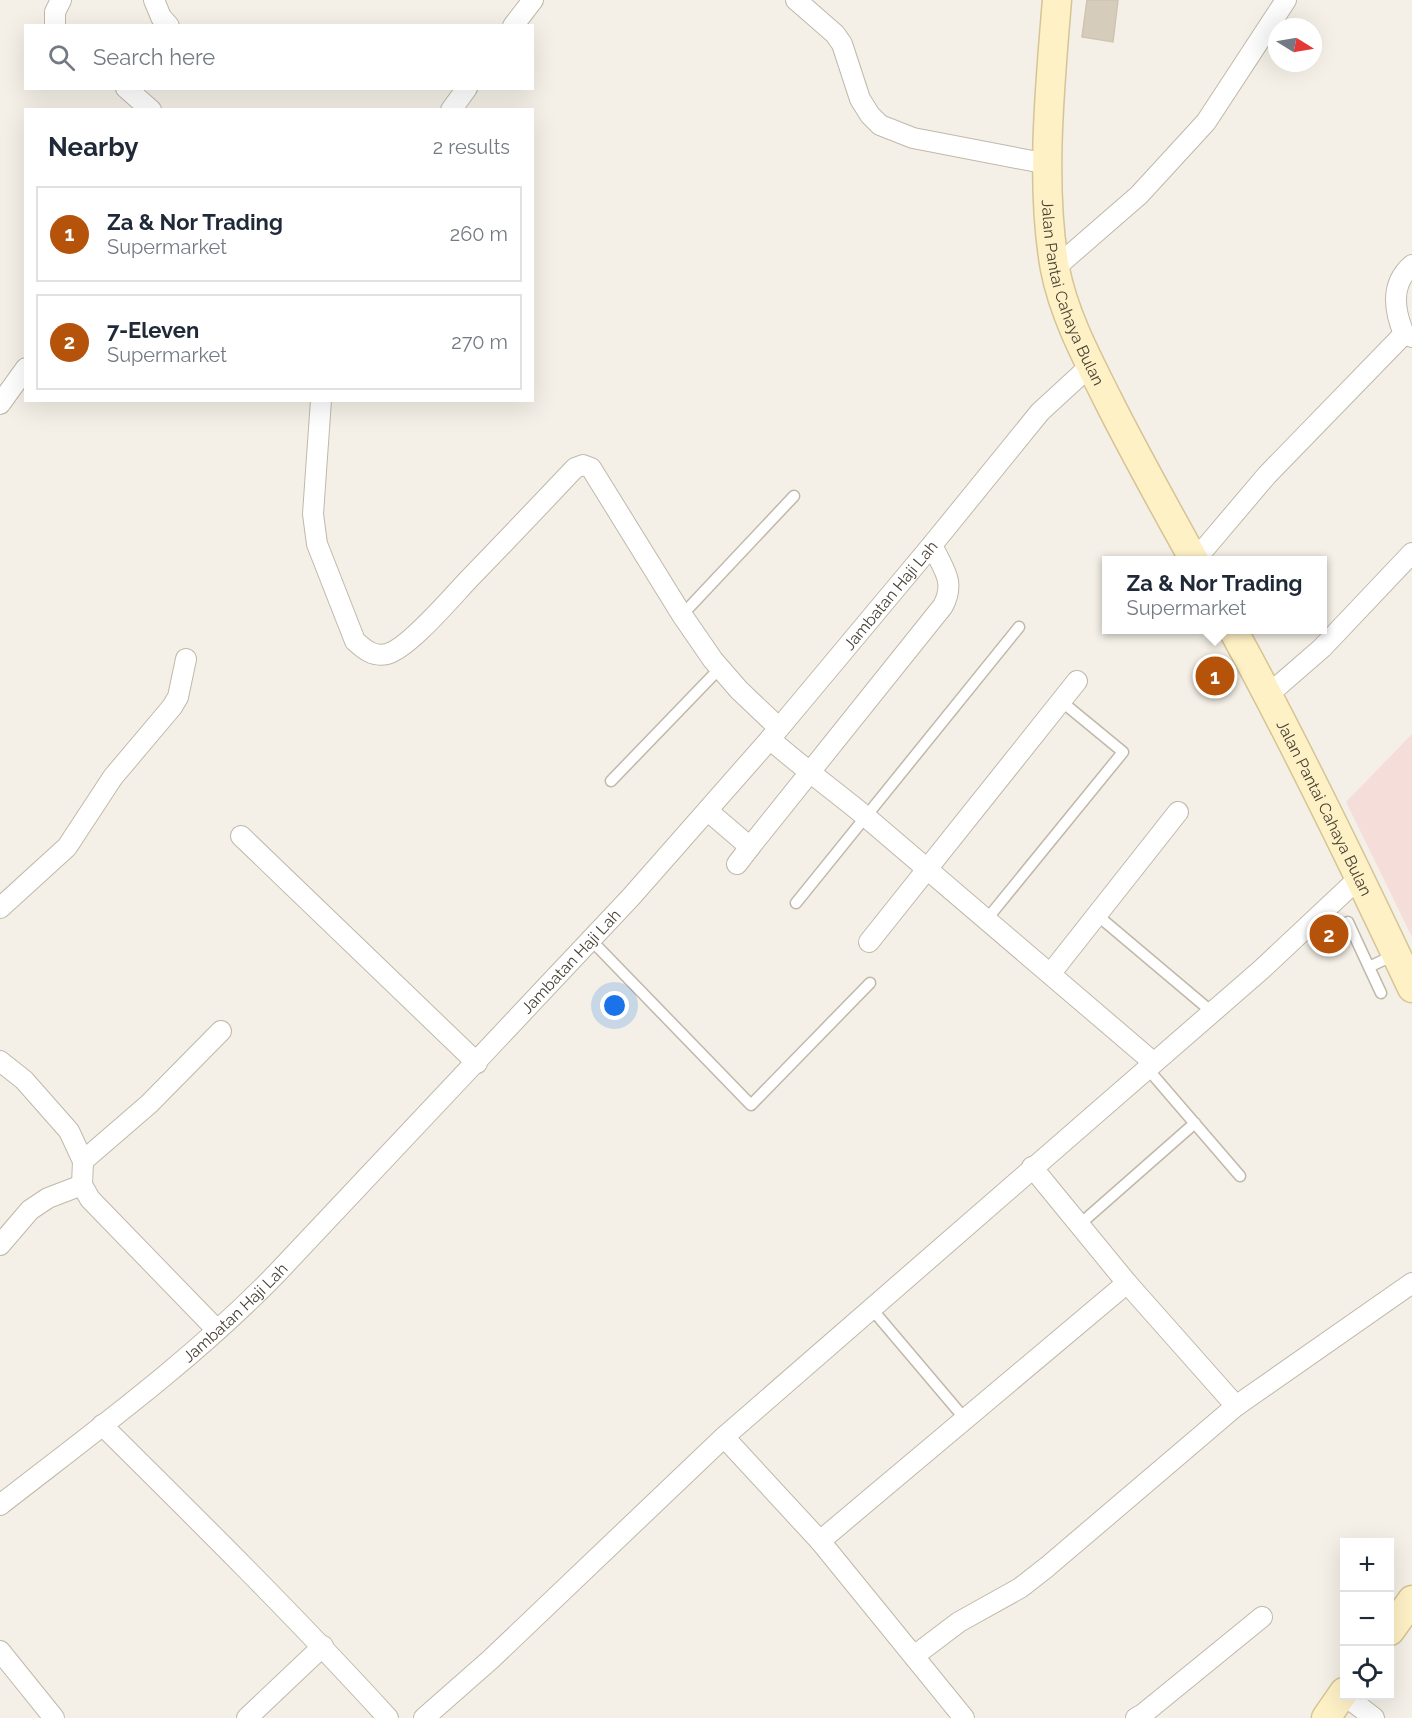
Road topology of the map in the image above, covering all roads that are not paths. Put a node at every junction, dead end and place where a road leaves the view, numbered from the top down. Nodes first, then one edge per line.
1 (61, 0) edge
2 (154, 0) edge
3 (533, 0) edge
4 (796, 0) edge
5 (1057, 0) edge
6 (1286, 0) edge
7 (55, 24) edge
8 (167, 24) edge
9 (515, 24) edge
10 (128, 90) edge
11 (466, 90) edge
12 (149, 108) edge
13 (452, 108) edge
14 (1048, 164) junction
15 (1412, 265) edge
16 (1055, 268) junction
17 (1408, 336) edge
18 (1090, 366) junction
19 (24, 371) edge
20 (321, 402) edge
21 (0, 404) edge
22 (794, 496) dead end
23 (932, 545) junction
24 (1412, 553) edge
25 (1192, 556) edge
26 (1199, 556) edge
27 (682, 615) junction
28 (1019, 627) dead end
29 (1235, 634) edge
30 (186, 659) dead end
31 (720, 668) junction
32 (1077, 681) dead end
33 (1269, 694) junction
34 (1061, 701) junction
35 (774, 734) junction
36 (811, 773) junction
37 (611, 781) dead end
38 (708, 811) junction
39 (1178, 812) dead end
40 (865, 816) junction
41 (241, 836) dead end
42 (750, 847) junction
43 (737, 864) dead end
44 (927, 868) junction
45 (1360, 877) junction
46 (796, 903) dead end
47 (0, 908) edge
48 (1097, 915) junction
49 (987, 919) junction
50 (1348, 922) dead end
51 (591, 940) junction
52 (869, 942) dead end
53 (1396, 954) junction
54 (1369, 967) junction
55 (1051, 973) junction
56 (870, 982) dead end
57 (1412, 988) edge
58 (1381, 993) dead end
59 (1212, 1012) junction
60 (221, 1031) dead end
61 (0, 1061) edge
62 (477, 1063) junction
63 (1150, 1065) junction
64 (1195, 1123) junction
65 (83, 1161) junction
66 (1032, 1167) junction
67 (1240, 1176) dead end
68 (82, 1185) junction
69 (1079, 1225) junction
70 (0, 1245) edge
71 (1127, 1283) junction
72 (1412, 1283) edge
73 (871, 1308) junction
74 (217, 1330) junction
75 (1236, 1406) junction
76 (965, 1419) junction
77 (102, 1425) junction
78 (724, 1437) junction
79 (0, 1505) edge
80 (820, 1541) junction
81 (1412, 1600) edge
82 (1262, 1617) dead end
83 (1394, 1624) edge
84 (323, 1646) junction
85 (0, 1650) edge
86 (914, 1656) junction
87 (1340, 1699) edge
88 (1352, 1700) edge
89 (54, 1718) edge
90 (247, 1718) edge
91 (388, 1718) edge
92 (424, 1718) edge
93 (964, 1718) edge
94 (1136, 1718) edge
95 (1326, 1718) edge
96 (1374, 1718) edge

1 - 7 street
2 - 8 street
3 - 9 street
4 - 14 street
5 - 14 street, Jalan Pantai Cahaya Bulan
6 - 16 street
10 - 12 street
11 - 13 street
14 - 16 street, Jalan Pantai Cahaya Bulan
15 - 17 street
16 - 18 street, Jalan Pantai Cahaya Bulan
17 - 26 street
18 - 23 street, Jambatan Haji Lah
18 - 25 street, Jalan Pantai Cahaya Bulan
19 - 21 street
20 - 27 street
22 - 27 lane
23 - 35 street, Jambatan Haji Lah
23 - 36 street
24 - 33 street
27 - 31 street
28 - 40 lane
29 - 33 street, Jalan Pantai Cahaya Bulan
30 - 47 street
31 - 35 street
31 - 37 lane
32 - 34 street
33 - 45 street, Jalan Pantai Cahaya Bulan
34 - 44 street
34 - 49 lane
35 - 36 street
35 - 38 street, Jambatan Haji Lah
36 - 40 street
36 - 42 street
38 - 42 street
38 - 51 street, Jambatan Haji Lah
39 - 48 street
40 - 44 street
40 - 46 lane
41 - 62 street
42 - 43 street
44 - 49 street
44 - 52 street
45 - 53 street, Jalan Pantai Cahaya Bulan
45 - 59 street
48 - 55 street
48 - 59 lane
49 - 55 street
50 - 54 lane
51 - 56 lane
51 - 62 street, Jambatan Haji Lah
53 - 54 lane
53 - 57 street, Jalan Pantai Cahaya Bulan
54 - 58 lane
55 - 63 street
59 - 63 street
60 - 65 street
61 - 65 street
62 - 74 street, Jambatan Haji Lah
63 - 64 lane
63 - 66 street
64 - 67 lane
64 - 69 lane
65 - 68 street
66 - 69 street
66 - 73 street
68 - 70 street
68 - 74 street
69 - 71 street
71 - 75 street
71 - 76 street
72 - 75 street
73 - 76 lane
73 - 78 street
74 - 77 street, Jambatan Haji Lah
75 - 86 street
76 - 80 street
77 - 79 street, Jambatan Haji Lah
77 - 84 street
78 - 80 street
78 - 92 street
80 - 86 street
81 - 83 street
82 - 94 street
84 - 90 street
84 - 91 street
85 - 89 street
86 - 93 street
87 - 95 street
88 - 96 street

